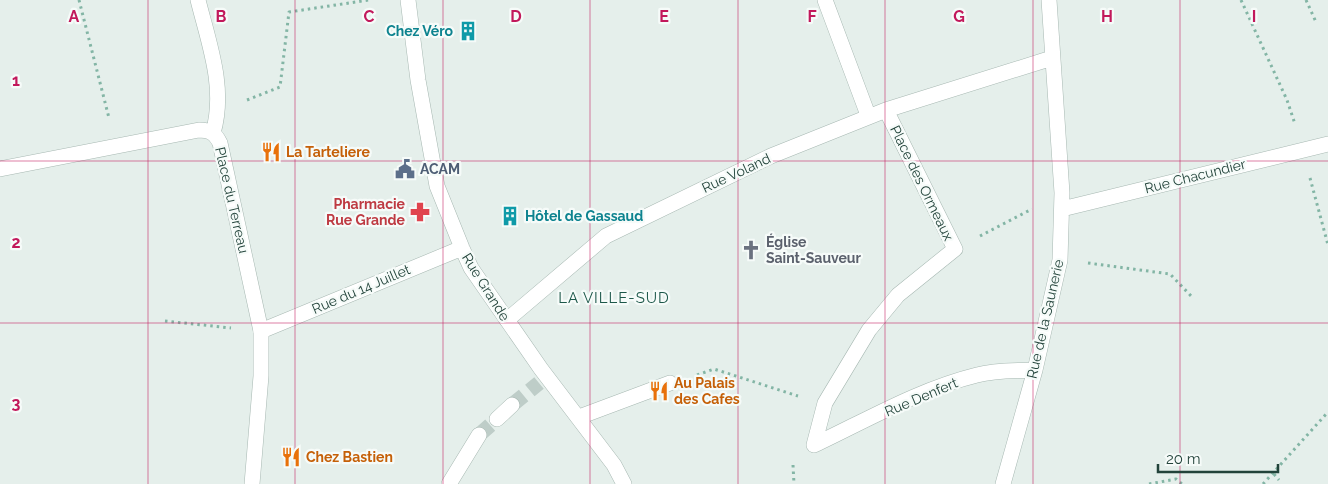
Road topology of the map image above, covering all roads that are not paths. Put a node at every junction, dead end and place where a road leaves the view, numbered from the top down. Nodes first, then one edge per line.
1 (198, 0) edge
2 (408, 0) edge
3 (825, 0) edge
4 (1049, 0) edge
5 (1052, 58) junction
6 (886, 110) junction
7 (868, 115) junction
8 (213, 133) junction
9 (1328, 144) edge
10 (0, 169) edge
11 (1062, 209) junction
12 (462, 248) junction
13 (506, 320) junction
14 (261, 331) junction
15 (1035, 370) junction
16 (670, 383) road end
17 (512, 405) tunnel mouth
18 (579, 416) junction
19 (497, 418) tunnel mouth
20 (479, 435) tunnel mouth
21 (814, 445) joint
22 (252, 484) edge
23 (449, 484) edge
24 (624, 484) edge
25 (1002, 484) edge

1 - 8 street
2 - 12 street, Rue Grande
3 - 7 street
4 - 5 street, Rue de la Saunerie
5 - 6 street, Place des Ormeaux
5 - 11 street, Rue de la Saunerie
6 - 7 street, Place des Ormeaux
6 - 21 street, Place des Ormeaux
7 - 13 street, Rue Voland
8 - 10 street, Place du Terreau
8 - 14 street, Place du Terreau
9 - 11 street, Rue Chacundier
11 - 15 street, Rue de la Saunerie
12 - 13 street, Rue Grande
12 - 14 street, Rue du 14 Juillet
13 - 18 street, Rue Grande
14 - 22 street, Place du Terreau
15 - 21 street, Rue Denfert
15 - 25 street, Rue de la Saunerie
16 - 18 street
17 - 19 street
18 - 24 street, Rue Grande
20 - 23 street

